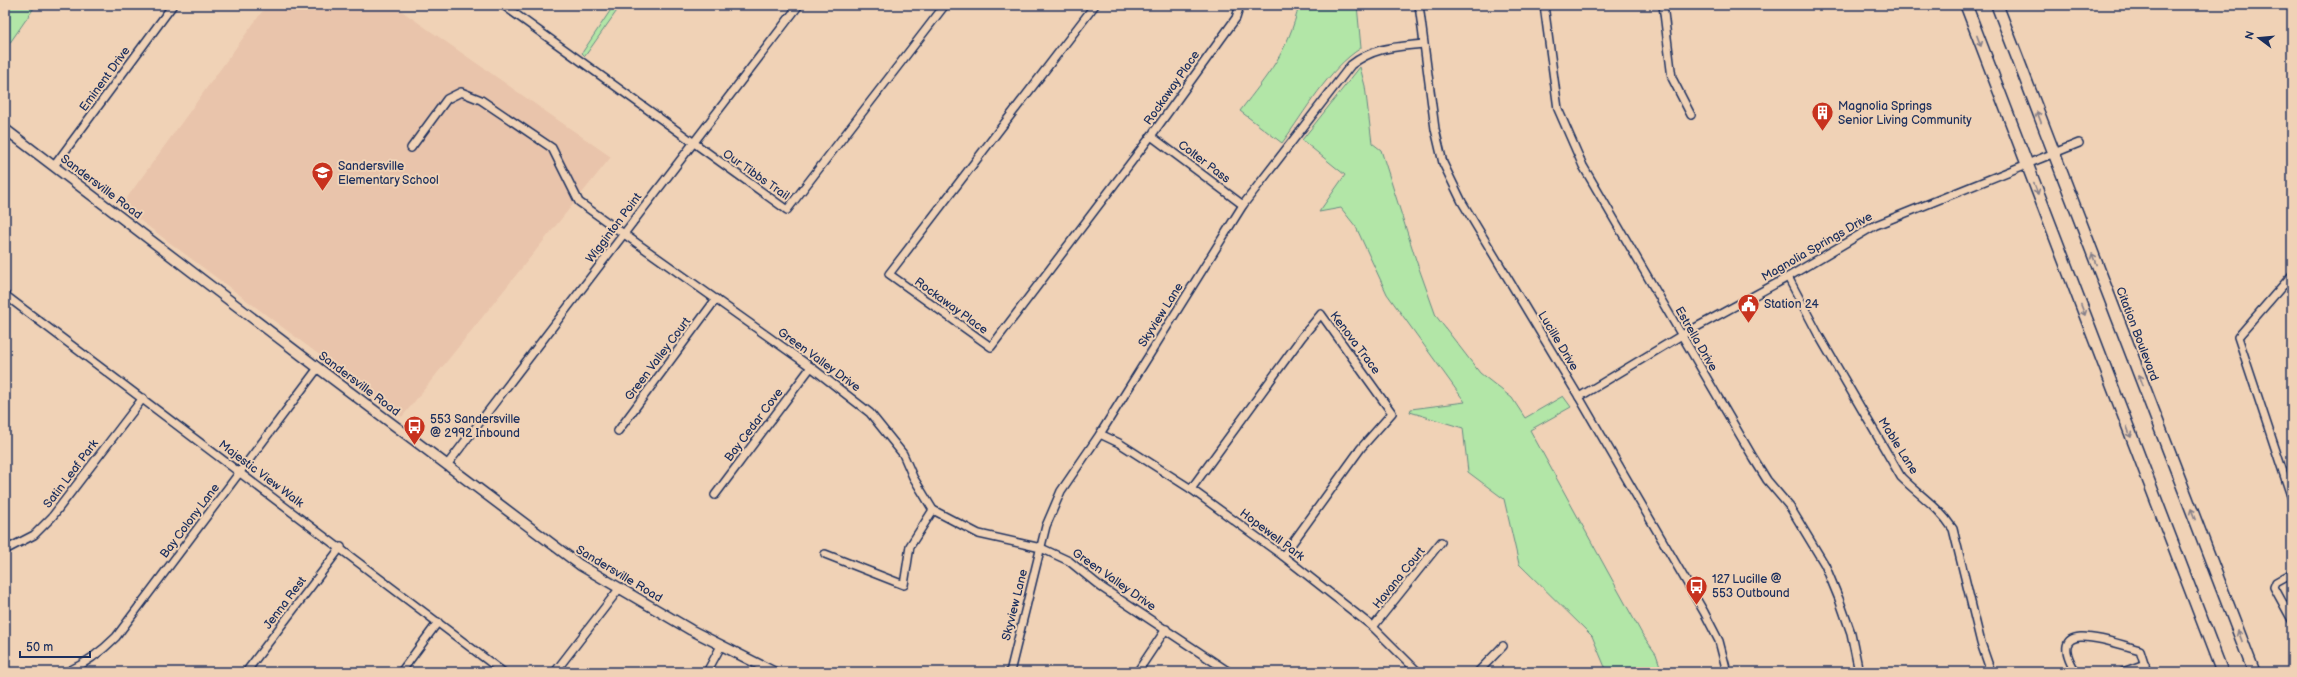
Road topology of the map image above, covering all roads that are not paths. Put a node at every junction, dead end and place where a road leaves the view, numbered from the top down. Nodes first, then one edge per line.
1 (173, 5) edge
2 (503, 5) edge
3 (799, 5) edge
4 (945, 5) edge
5 (1094, 5) edge
6 (1240, 5) edge
7 (1419, 5) edge
8 (1544, 5) edge
9 (1663, 5) edge
10 (1966, 5) edge
11 (1997, 5) edge
12 (1423, 44) junction
13 (1691, 115) dead end
14 (5, 129) edge
15 (1151, 136) junction
16 (2079, 143) dead end
17 (692, 144) junction
18 (411, 148) dead end
19 (2053, 153) junction
20 (2027, 164) junction
21 (54, 166) junction
22 (1243, 205) junction
23 (623, 234) junction
24 (2292, 275) edge
25 (1788, 277) junction
26 (5, 295) edge
27 (716, 299) junction
28 (1682, 335) junction
29 (811, 367) junction
30 (318, 368) junction
31 (1580, 397) junction
32 (143, 398) junction
33 (618, 431) dead end
34 (1100, 434) junction
35 (447, 464) junction
36 (241, 472) junction
37 (1191, 489) junction
38 (715, 495) dead end
39 (2292, 499) edge
40 (933, 510) junction
41 (1442, 542) dead end
42 (341, 547) junction
43 (1041, 548) junction
44 (5, 550) edge
45 (825, 554) dead end
46 (1283, 556) junction
47 (2292, 573) edge
48 (619, 589) junction
49 (2292, 620) edge
50 (438, 622) junction
51 (1373, 627) junction
52 (1166, 629) junction
53 (721, 646) junction
54 (1503, 646) dead end
55 (2145, 664) junction
56 (1138, 671) edge
57 (67, 672) edge
58 (246, 672) edge
59 (401, 672) edge
60 (503, 672) edge
61 (555, 672) edge
62 (707, 672) edge
63 (774, 672) edge
64 (1010, 672) edge
65 (1229, 672) edge
66 (1418, 672) edge
67 (1478, 672) edge
68 (1727, 672) edge
69 (1859, 672) edge
70 (1991, 672) edge
71 (2076, 672) edge
72 (2123, 672) edge
73 (2147, 672) edge
74 (2222, 672) edge
75 (2254, 672) edge

1 - 21 street, Eminent Drive
2 - 17 street, Our Tibbs Trail
3 - 17 street, Wigginton Point
4 - 17 street, Our Tibbs Trail
5 - 15 street, Rockaway Place
6 - 15 street, Rockaway Place
7 - 12 street, Lucille Drive
8 - 28 street, Estrella Drive
9 - 13 street
10 -> 20 main road
19 -> 11 main road, Citation Boulevard
12 - 22 street, Skyview Lane
12 - 31 street, Lucille Drive
14 - 21 street, Sandersville Road
15 - 22 street, Colter Pass
16 - 19 street, Magnolia Springs Drive
17 - 23 street, Wigginton Point
18 - 23 street, Green Valley Drive
19 - 20 street, Magnolia Springs Drive
75 -> 19 main road, Citation Boulevard
20 - 25 street, Magnolia Springs Drive
20 -> 74 main road
21 - 30 street, Sandersville Road
22 - 34 street, Skyview Lane
23 - 27 street, Green Valley Drive
23 - 35 street, Wigginton Point
24 - 39 street
25 - 28 street, Magnolia Springs Drive
25 - 70 street, Mable Lane
26 - 32 street, Majestic View Walk
27 - 29 street, Green Valley Drive
27 - 33 street, Green Valley Court
28 - 31 street, Magnolia Springs Drive
28 - 69 street, Estrella Drive
29 - 38 street, Bay Cedar Cove
29 - 40 street, Green Valley Drive
30 - 35 street, Sandersville Road
30 - 36 street, Bay Colony Lane
31 - 68 street, Lucille Drive
32 - 36 street, Majestic View Walk
32 - 44 street, Satin Leaf Park
34 - 37 street, Hopewell Park
34 - 43 street, Skyview Lane
35 - 48 street, Sandersville Road
36 - 42 street, Majestic View Walk
36 - 57 street, Bay Colony Lane
37 - 46 street, Hopewell Park
37 - 46 street, Kenova Trace
40 - 43 street, Green Valley Drive
40 - 45 street
41 - 51 street, Havana Court
42 - 50 street, Majestic View Walk
42 - 58 street, Jenna Rest
43 - 52 street, Green Valley Drive
43 - 64 street, Skyview Lane
46 - 51 street, Hopewell Park
47 - 49 street
48 - 53 street, Sandersville Road
48 - 61 street
50 - 59 street
50 - 60 street, Majestic View Walk
51 - 66 street, Hopewell Park
52 - 56 street
52 - 65 street, Green Valley Drive
53 - 62 street
53 - 63 street, Sandersville Road
54 - 67 street
55 - 71 street
55 - 72 street
55 - 73 street

